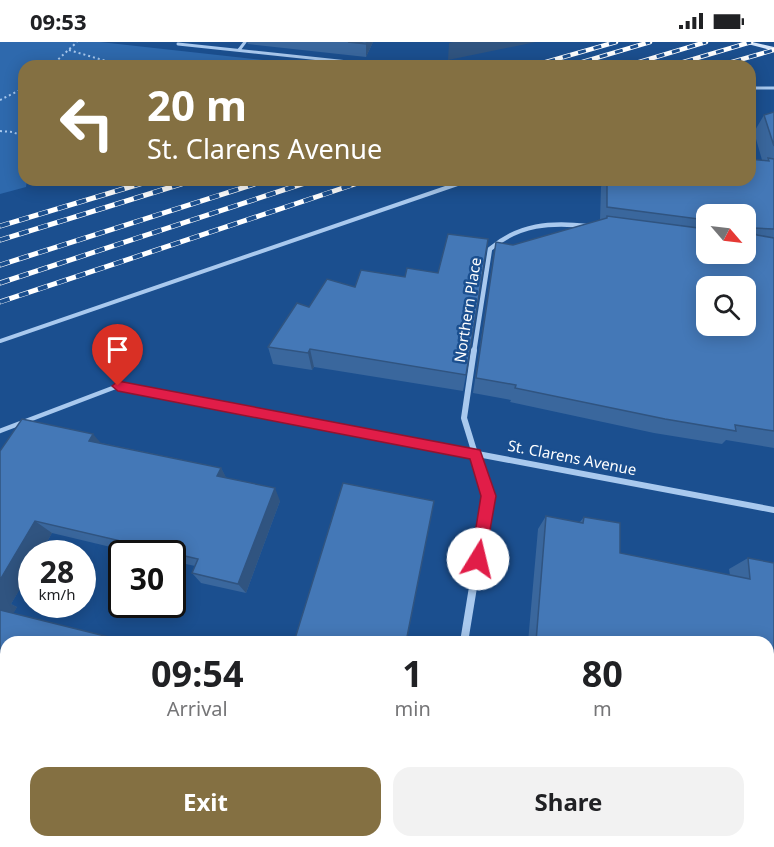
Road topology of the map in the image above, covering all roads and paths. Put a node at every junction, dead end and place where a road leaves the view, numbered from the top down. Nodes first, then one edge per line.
1 (78, 42) edge
2 (245, 42) edge
3 (743, 42) edge
4 (178, 44) dead end
5 (774, 49) edge
6 (69, 50) junction
7 (238, 50) junction
8 (58, 60) edge
9 (103, 60) edge
10 (330, 60) edge
11 (756, 88) edge
12 (774, 88) edge
13 (18, 91) edge
14 (0, 100) edge
15 (0, 131) edge
16 (18, 134) edge
17 (452, 186) edge
18 (595, 227) edge
19 (0, 341) edge
20 (118, 386) joint
21 (0, 431) edge
22 (475, 454) junction
23 (774, 510) edge
24 (465, 636) edge

1 - 6 path
2 - 7 lane
3 - 5 street
4 - 7 lane
6 - 8 path
6 - 9 path
7 - 10 lane
11 - 12 lane
13 - 14 path
15 - 16 path
17 - 19 lane
18 - 22 street, Northern Place
20 - 21 lane
20 - 22 street, St. Clarens Avenue
22 - 23 street, St. Clarens Avenue
22 - 24 street

